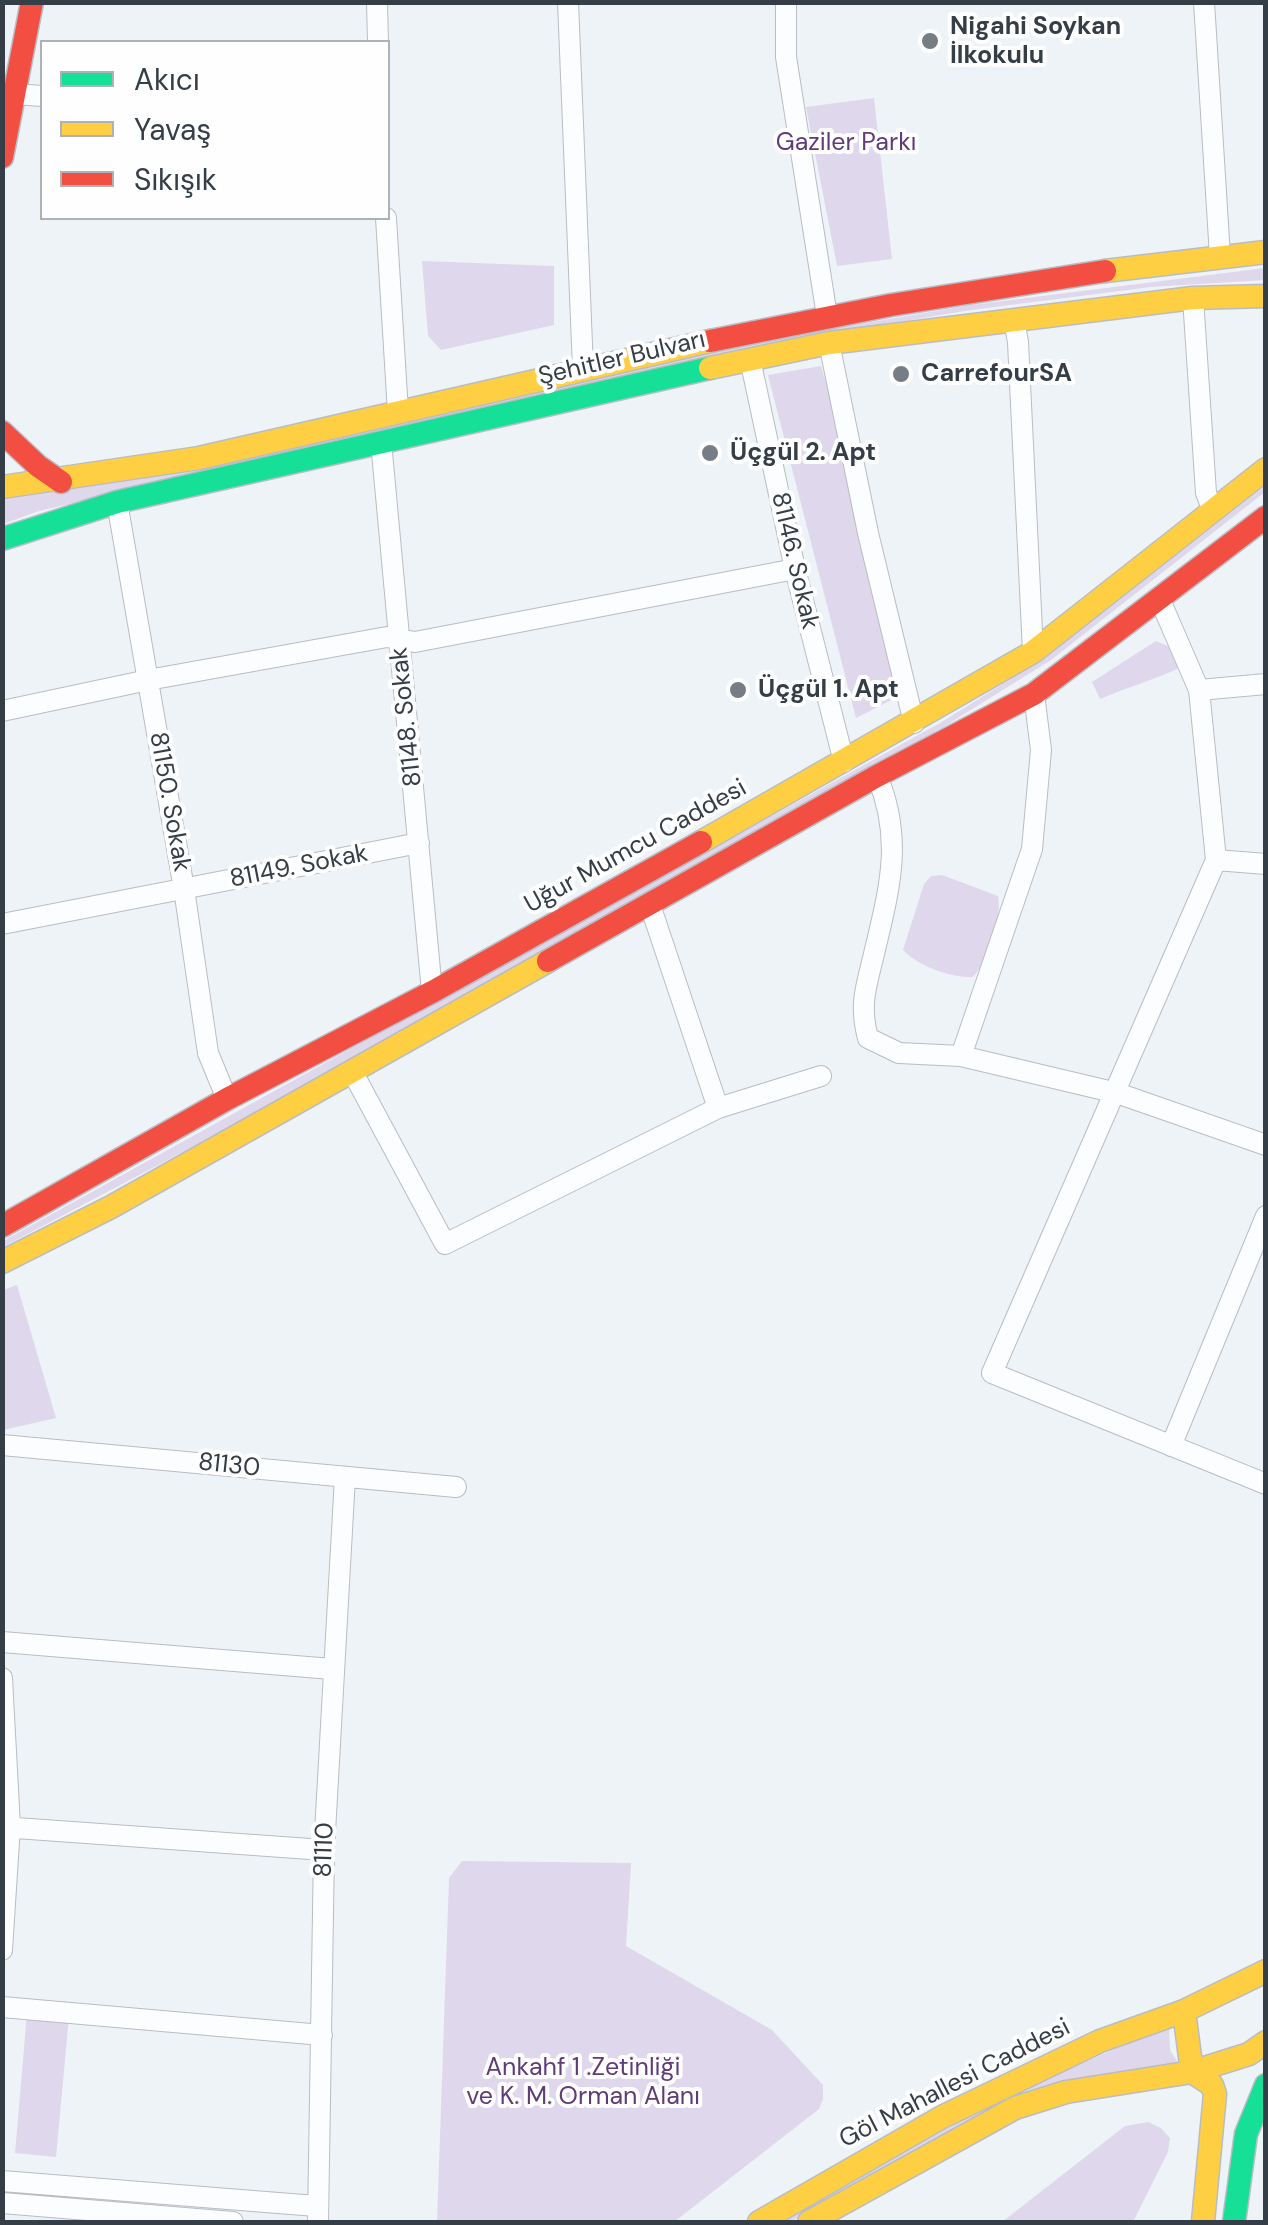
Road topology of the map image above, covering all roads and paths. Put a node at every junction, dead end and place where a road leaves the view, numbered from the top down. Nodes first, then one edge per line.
1 (32, 2) edge
2 (377, 2) edge
3 (568, 2) edge
4 (786, 2) edge
5 (1204, 2) edge
6 (378, 40) edge
7 (16, 94) junction
8 (40, 96) edge
9 (2, 156) edge
10 (386, 220) edge
11 (1266, 252) edge
12 (1220, 256) junction
13 (1266, 296) edge
14 (1192, 298) junction
15 (827, 316) junction
16 (1014, 320) junction
17 (829, 343) junction
18 (750, 358) junction
19 (583, 369) junction
20 (398, 412) junction
21 (2, 432) edge
22 (381, 442) junction
23 (1266, 469) edge
24 (61, 482) junction
25 (2, 487) edge
26 (117, 502) junction
27 (1213, 511) junction
28 (1266, 516) edge
29 (2, 539) edge
30 (795, 569) junction
31 (1160, 600) junction
32 (400, 640) junction
33 (1033, 652) junction
34 (148, 680) junction
35 (1266, 684) edge
36 (1200, 690) junction
37 (1034, 694) junction
38 (2, 711) edge
39 (914, 722) junction
40 (844, 762) junction
41 (877, 776) junction
42 (419, 843) junction
43 (1216, 860) junction
44 (1266, 864) edge
45 (184, 890) junction
46 (650, 905) junction
47 (2, 924) edge
48 (432, 992) junction
49 (961, 1056) junction
50 (352, 1071) junction
51 (821, 1076) dead end
52 (1116, 1093) junction
53 (227, 1099) junction
54 (718, 1108) junction
55 (1266, 1146) edge
56 (1266, 1216) edge
57 (2, 1226) edge
58 (2, 1262) edge
59 (2, 1446) edge
60 (1172, 1446) junction
61 (344, 1477) junction
62 (1266, 1484) edge
63 (456, 1486) dead end
64 (2, 1642) edge
65 (332, 1669) junction
66 (2, 1678) edge
67 (3, 1696) edge
68 (6, 1826) edge
69 (324, 1850) junction
70 (2, 1950) edge
71 (1266, 1971) edge
72 (2, 2007) edge
73 (1184, 2011) junction
74 (322, 2035) junction
75 (1266, 2042) edge
76 (1192, 2072) junction
77 (1266, 2085) edge
78 (2, 2180) edge
79 (2, 2203) edge
80 (317, 2214) edge
81 (233, 2222) edge
82 (759, 2222) edge
83 (808, 2222) edge
84 (1203, 2222) edge
85 (1234, 2222) edge

1 - 7 main road
2 - 6 street
3 - 19 street
4 - 15 street
5 - 12 street
7 - 8 street
7 - 9 main road
10 - 20 street
11 - 12 main road, Şehitler Bulvarı
12 - 15 main road, Şehitler Bulvarı
13 - 14 main road, Şehitler Bulvarı
14 - 16 main road, Şehitler Bulvarı
14 - 27 street
15 - 19 main road, Şehitler Bulvarı
16 - 17 main road, Şehitler Bulvarı
16 - 33 street
17 - 18 main road, Şehitler Bulvarı
17 - 39 street
18 - 22 main road, Şehitler Bulvarı
18 - 30 street, 81146. Sokak
19 - 20 main road, Şehitler Bulvarı
20 - 24 main road, Şehitler Bulvarı
21 - 24 main road
22 - 26 main road, Şehitler Bulvarı
22 - 32 street, 81148. Sokak
23 - 27 main road, Uğur Mumcu Caddesi
24 - 25 main road, Şehitler Bulvarı
26 - 29 main road, Şehitler Bulvarı
26 - 34 street, 81150. Sokak
27 - 33 main road, Uğur Mumcu Caddesi
28 - 31 main road
30 - 32 street
30 - 40 street, 81146. Sokak
31 - 36 street
31 - 37 main road
32 - 34 street
32 - 42 street, 81148. Sokak
33 - 39 main road, Uğur Mumcu Caddesi
34 - 38 street
34 - 45 street, 81150. Sokak
35 - 36 street
36 - 43 street
37 - 41 main road
37 - 49 street
39 - 40 main road, Uğur Mumcu Caddesi
40 - 48 main road, Uğur Mumcu Caddesi
41 - 46 main road
41 - 49 street
42 - 45 street, 81149. Sokak
42 - 48 street, 81148. Sokak
43 - 44 street
43 - 52 street
45 - 47 street, 81149. Sokak
45 - 53 street, 81150. Sokak
46 - 50 main road
46 - 54 street
48 - 53 main road, Uğur Mumcu Caddesi
49 - 52 street
50 - 54 street
50 - 58 main road
51 - 54 street
52 - 55 street
52 - 60 street
53 - 57 main road, Uğur Mumcu Caddesi
56 - 60 street
59 - 61 street, 81130
60 - 62 street
61 - 63 street, 81130
61 - 65 street, 81110
64 - 65 street
65 - 69 street, 81110
66 - 67 street
67 - 68 street
68 - 69 street
68 - 70 street
69 - 74 street, 81110
71 - 73 main road, Göl Mahallesi Caddesi
72 - 74 street
73 - 76 main road
73 - 82 main road, Göl Mahallesi Caddesi
74 - 80 street, 81110
75 - 76 main road, Göl Mahallesi Caddesi
76 - 83 main road, Göl Mahallesi Caddesi
76 - 84 main road
77 - 85 main road
78 - 80 street
79 - 81 street

